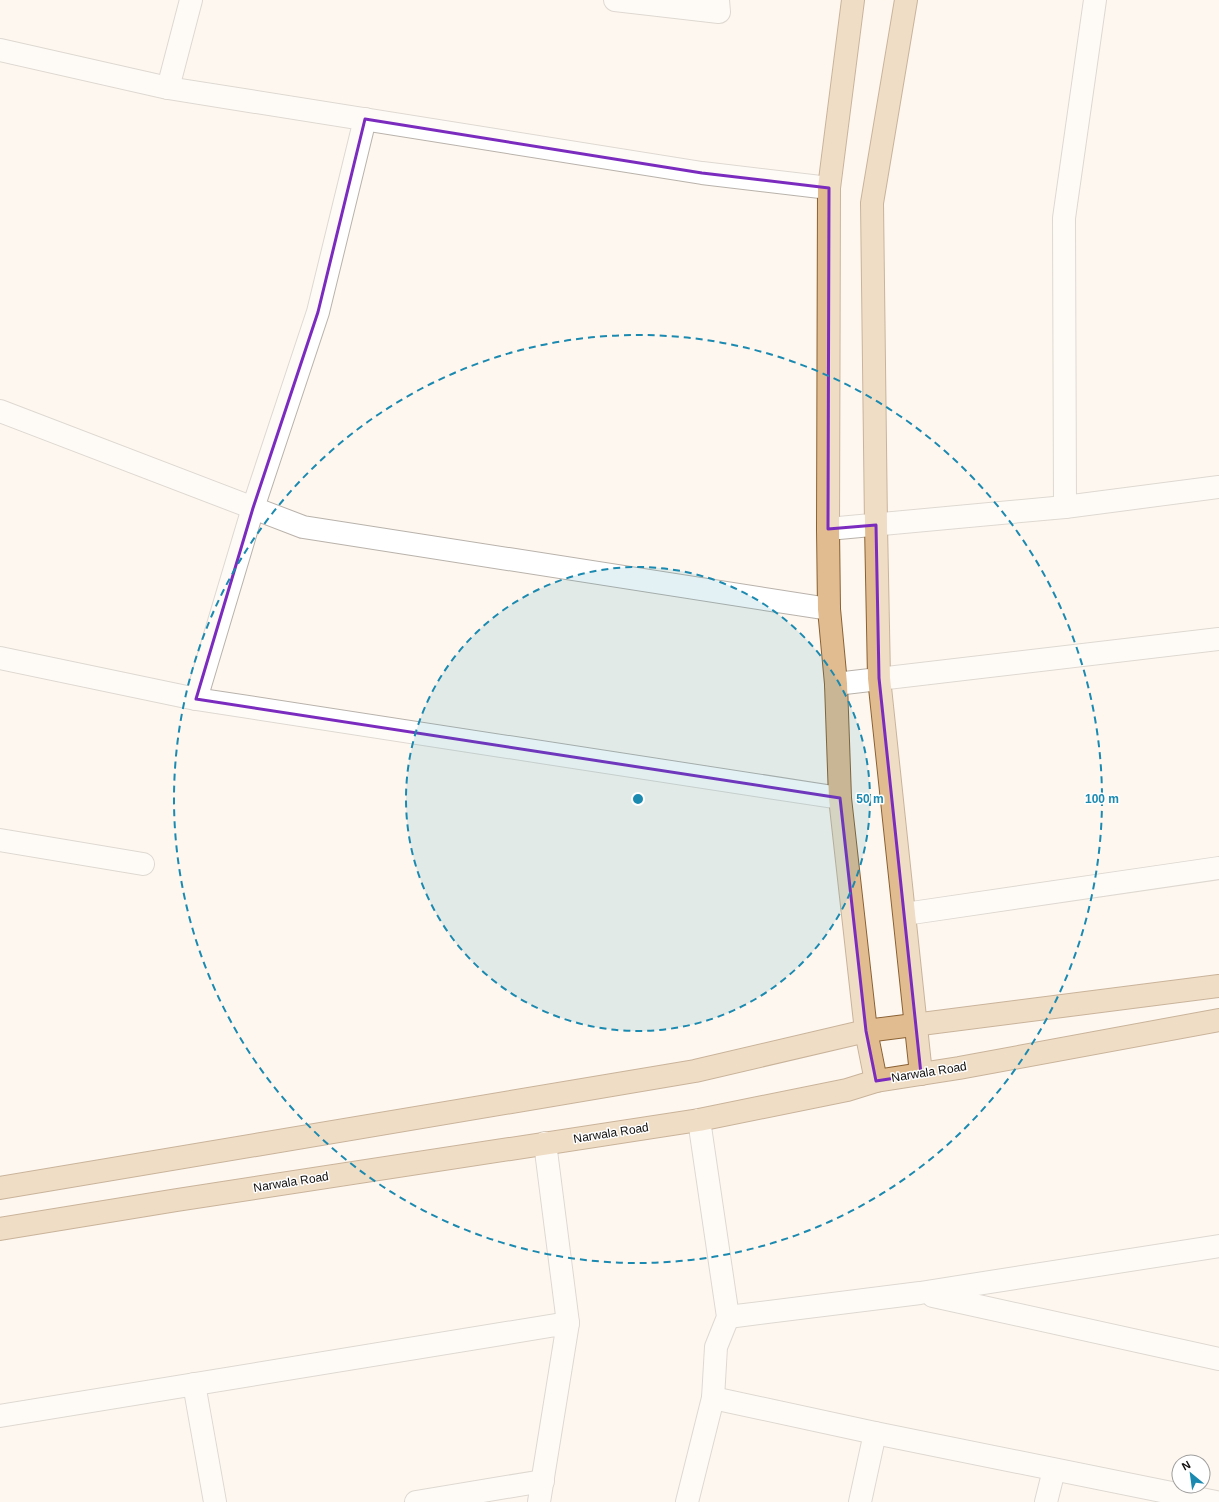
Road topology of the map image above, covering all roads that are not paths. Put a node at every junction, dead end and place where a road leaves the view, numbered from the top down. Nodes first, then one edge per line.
1 (191, 0) edge
2 (615, 0) edge
3 (718, 0) edge
4 (853, 0) edge
5 (906, 0) edge
6 (1095, 0) edge
7 (0, 50) edge
8 (168, 88) junction
9 (365, 120) junction
10 (829, 188) junction
11 (0, 411) edge
12 (1219, 487) edge
13 (1065, 507) junction
14 (253, 508) junction
15 (876, 524) junction
16 (828, 530) junction
17 (829, 608) junction
18 (1219, 639) edge
19 (0, 658) edge
20 (879, 678) junction
21 (836, 684) junction
22 (196, 699) junction
23 (840, 798) junction
24 (0, 840) edge
25 (143, 864) dead end
26 (1219, 868) edge
27 (905, 914) junction
28 (1219, 986) edge
29 (1219, 1020) edge
30 (917, 1025) junction
31 (866, 1032) junction
32 (921, 1074) junction
33 (876, 1081) junction
34 (699, 1120) junction
35 (545, 1143) junction
36 (0, 1188) edge
37 (0, 1229) edge
38 (1219, 1246) edge
39 (920, 1293) junction
40 (728, 1317) junction
41 (568, 1323) junction
42 (1219, 1359) edge
43 (194, 1384) junction
44 (713, 1398) junction
45 (0, 1416) edge
46 (875, 1433) junction
47 (1054, 1470) junction
48 (543, 1480) junction
49 (215, 1502) edge
50 (416, 1502) edge
51 (539, 1502) edge
52 (687, 1502) edge
53 (860, 1502) edge
54 (1046, 1502) edge
55 (1216, 1502) edge

1 - 8 street
2 - 3 street
4 - 10 main road
5 - 15 main road
6 - 13 street
7 - 8 street
8 - 9 street
9 - 10 street
9 - 14 street
10 - 16 main road
11 - 14 street
12 - 13 street
13 - 15 street
14 - 17 street
14 - 22 street
15 - 16 street
15 - 20 main road
16 - 17 main road
17 - 21 main road
18 - 20 street
19 - 22 street
20 - 21 street
20 - 27 main road
21 - 23 main road
22 - 23 street
23 - 31 main road
24 - 25 street
26 - 27 street
27 - 30 main road
28 - 30 main road
29 - 32 main road, Narwala Road
30 - 31 main road
30 - 32 main road
31 - 33 main road
31 - 36 main road
32 - 33 main road, Narwala Road
33 - 34 main road, Narwala Road
34 - 35 main road, Narwala Road
34 - 40 street
35 - 37 main road, Narwala Road
35 - 41 street
38 - 39 street
39 - 40 street
39 - 42 street
40 - 44 street
41 - 43 street
41 - 48 street
43 - 45 street
43 - 49 street
44 - 46 street
44 - 52 street
46 - 47 street
46 - 53 street
47 - 54 street
47 - 55 street
48 - 50 street
48 - 51 street

